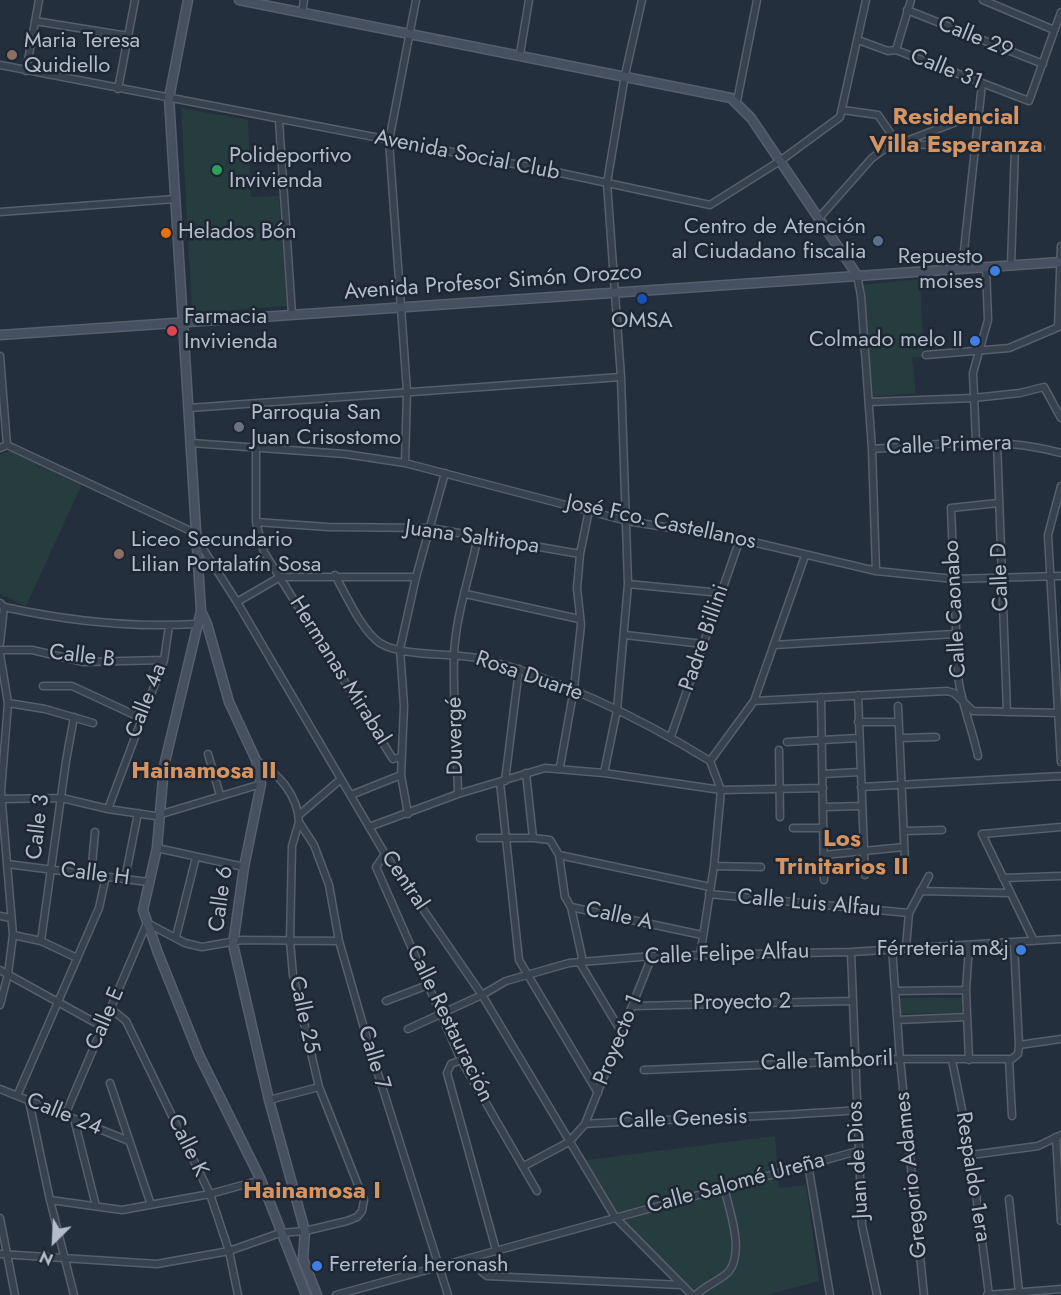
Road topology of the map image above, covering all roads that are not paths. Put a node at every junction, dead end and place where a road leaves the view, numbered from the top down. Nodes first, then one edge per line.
1 (39, 0) edge
2 (135, 0) edge
3 (188, 0) edge
4 (239, 0) edge
5 (304, 0) edge
6 (416, 0) edge
7 (529, 0) edge
8 (642, 0) edge
9 (757, 0) edge
10 (866, 0) edge
11 (910, 0) edge
12 (983, 0) edge
13 (907, 10) junction
14 (1061, 12) edge
15 (302, 13) junction
16 (35, 21) junction
17 (1054, 30) junction
18 (410, 33) junction
19 (128, 36) junction
20 (858, 40) junction
21 (896, 50) junction
22 (520, 54) junction
23 (1043, 64) junction
24 (0, 65) edge
25 (26, 71) junction
26 (625, 75) junction
27 (982, 84) junction
28 (118, 88) junction
29 (169, 98) junction
30 (737, 101) junction
31 (843, 110) junction
32 (977, 114) junction
33 (279, 121) junction
34 (389, 141) junction
35 (898, 144) junction
36 (975, 147) junction
37 (1015, 147) junction
38 (1041, 148) dead end
39 (780, 161) junction
40 (607, 183) junction
41 (175, 199) junction
42 (0, 212) edge
43 (819, 218) junction
44 (1061, 246) edge
45 (1060, 262) edge
46 (1011, 266) junction
47 (986, 267) junction
48 (962, 269) junction
49 (857, 275) junction
50 (614, 293) junction
51 (399, 306) junction
52 (292, 314) junction
53 (183, 322) junction
54 (1060, 327) edge
55 (0, 335) edge
56 (979, 351) junction
57 (926, 355) dead end
58 (0, 356) edge
59 (621, 377) junction
60 (407, 391) junction
61 (973, 398) junction
62 (869, 402) junction
63 (189, 408) junction
64 (1061, 418) edge
65 (191, 442) junction
66 (976, 442) junction
67 (997, 442) junction
68 (7, 445) junction
69 (256, 446) junction
70 (0, 448) edge
71 (872, 449) junction
72 (1061, 453) edge
73 (405, 463) junction
74 (445, 473) junction
75 (1061, 486) edge
76 (998, 503) junction
77 (589, 510) junction
78 (627, 521) junction
79 (256, 522) junction
80 (430, 528) junction
81 (478, 536) junction
82 (197, 538) junction
83 (740, 539) junction
84 (580, 554) junction
85 (805, 556) junction
86 (876, 571) junction
87 (335, 575) junction
88 (1051, 576) junction
89 (1061, 576) edge
90 (280, 577) junction
91 (416, 577) junction
92 (954, 579) junction
93 (1001, 579) junction
94 (628, 584) junction
95 (721, 593) junction
96 (466, 594) junction
97 (237, 602) junction
98 (2, 605) edge
99 (201, 611) junction
100 (579, 619) junction
101 (1057, 619) edge
102 (196, 624) junction
103 (169, 626) junction
104 (625, 634) junction
105 (954, 634) junction
106 (0, 643) edge
107 (703, 644) junction
108 (774, 645) junction
109 (400, 649) junction
110 (0, 652) edge
111 (454, 656) junction
112 (164, 660) junction
113 (519, 669) junction
114 (43, 686) dead end
115 (574, 688) junction
116 (858, 695) junction
117 (820, 697) junction
118 (754, 701) junction
119 (8, 703) junction
120 (962, 703) junction
121 (898, 706) dead end
122 (617, 710) junction
123 (1006, 712) junction
124 (1060, 713) edge
125 (75, 717) junction
126 (141, 718) junction
127 (858, 722) junction
128 (899, 722) junction
129 (93, 723) dead end
130 (670, 736) junction
131 (936, 737) dead end
132 (858, 738) junction
133 (900, 738) junction
134 (820, 740) junction
135 (787, 742) dead end
136 (779, 750) dead end
137 (208, 754) dead end
138 (978, 756) dead end
139 (401, 757) junction
140 (256, 760) junction
141 (710, 761) junction
142 (1061, 762) edge
143 (560, 767) junction
144 (859, 772) junction
145 (526, 773) junction
146 (604, 773) junction
147 (823, 774) junction
148 (401, 775) junction
149 (1061, 776) edge
150 (340, 779) junction
151 (502, 781) junction
152 (1, 784) edge
153 (261, 784) junction
154 (903, 786) junction
155 (861, 787) junction
156 (823, 788) junction
157 (779, 789) junction
158 (721, 790) junction
159 (458, 794) junction
160 (220, 795) junction
161 (351, 795) junction
162 (62, 798) junction
163 (2, 799) junction
164 (860, 806) junction
165 (824, 807) junction
166 (108, 809) junction
167 (138, 813) junction
168 (158, 814) junction
169 (408, 814) junction
170 (780, 817) dead end
171 (299, 819) junction
172 (2, 827) edge
173 (369, 827) junction
174 (1061, 827) edge
175 (792, 828) dead end
176 (824, 828) junction
177 (942, 830) dead end
178 (904, 831) junction
179 (95, 832) dead end
180 (505, 837) junction
181 (480, 838) dead end
182 (533, 838) junction
183 (904, 847) junction
184 (156, 848) junction
185 (863, 851) junction
186 (385, 854) junction
187 (559, 855) junction
188 (824, 855) junction
189 (196, 856) junction
190 (905, 862) dead end
191 (7, 864) junction
192 (714, 866) junction
193 (244, 867) junction
194 (761, 867) dead end
195 (52, 870) junction
196 (91, 875) junction
197 (865, 875) dead end
198 (106, 876) junction
199 (929, 876) dead end
200 (1061, 876) edge
201 (125, 879) junction
202 (1003, 879) junction
203 (824, 880) dead end
204 (148, 882) junction
205 (710, 890) junction
206 (920, 891) junction
207 (1010, 893) junction
208 (571, 907) junction
209 (909, 913) junction
210 (0, 916) edge
211 (11, 918) junction
212 (147, 923) junction
213 (13, 935) junction
214 (702, 935) junction
215 (176, 937) junction
216 (1061, 939) edge
217 (41, 941) junction
218 (290, 941) junction
219 (339, 941) junction
220 (1034, 941) junction
221 (1014, 943) junction
222 (233, 944) junction
223 (969, 946) junction
224 (906, 947) junction
225 (892, 948) junction
226 (851, 952) junction
227 (699, 956) junction
228 (652, 957) junction
229 (77, 958) junction
230 (580, 963) junction
231 (0, 970) edge
232 (8, 974) junction
233 (526, 975) junction
234 (428, 985) junction
235 (966, 990) junction
236 (895, 991) junction
237 (482, 995) junction
238 (386, 1000) dead end
239 (58, 1001) junction
240 (852, 1001) junction
241 (0, 1005) edge
242 (632, 1006) junction
243 (110, 1008) junction
244 (441, 1015) junction
245 (967, 1017) junction
246 (897, 1020) junction
247 (103, 1027) junction
248 (408, 1029) dead end
249 (622, 1033) junction
250 (1061, 1039) edge
251 (1019, 1046) junction
252 (900, 1059) junction
253 (1009, 1059) junction
254 (461, 1060) junction
255 (952, 1060) junction
256 (969, 1060) junction
257 (854, 1061) junction
258 (644, 1070) dead end
259 (110, 1083) dead end
260 (319, 1087) junction
261 (0, 1089) edge
262 (598, 1093) junction
263 (17, 1096) junction
264 (269, 1100) junction
265 (29, 1101) junction
266 (856, 1110) junction
267 (65, 1115) junction
268 (1012, 1116) dead end
269 (74, 1119) junction
270 (585, 1124) junction
271 (1058, 1136) edge
272 (129, 1141) junction
273 (570, 1142) junction
274 (858, 1151) junction
275 (971, 1155) junction
276 (808, 1164) junction
277 (524, 1166) junction
278 (261, 1180) junction
279 (724, 1187) junction
280 (537, 1191) dead end
281 (210, 1194) junction
282 (1009, 1198) dead end
283 (50, 1200) junction
284 (152, 1205) junction
285 (96, 1206) junction
286 (615, 1217) junction
287 (0, 1221) edge
288 (1061, 1221) edge
289 (304, 1231) junction
290 (280, 1233) junction
291 (496, 1250) junction
292 (229, 1251) junction
293 (4, 1254) edge
294 (476, 1257) junction
295 (67, 1259) junction
296 (10, 1269) junction
297 (438, 1269) junction
298 (0, 1271) edge
299 (682, 1285) junction
300 (1061, 1289) edge
301 (1019, 1292) junction
302 (15, 1295) edge
303 (74, 1295) edge
304 (238, 1295) edge
305 (306, 1295) edge
306 (317, 1295) edge
307 (336, 1295) edge
308 (448, 1295) edge
309 (692, 1295) edge
310 (696, 1295) edge
311 (830, 1295) edge
312 (877, 1295) edge
313 (924, 1295) edge
314 (988, 1295) edge

1 - 16 street
2 - 19 street
3 - 29 street
4 - 15 street
5 - 15 street
6 - 18 street
7 - 22 street
8 - 26 street
9 - 30 street
10 - 20 street
11 - 13 street
12 - 17 street
13 - 21 street
13 - 23 street, Calle 29
14 - 17 street
15 - 18 street
16 - 19 street
16 - 25 street
17 - 23 street
18 - 22 street
18 - 34 street
19 - 28 street
20 - 21 street, Calle 31
20 - 31 street
21 - 27 street, Calle 31
22 - 26 street
23 - 27 street, Calle 31
24 - 25 street, Avenida Social Club
25 - 28 street, Avenida Social Club
26 - 30 street
26 - 40 street
27 - 32 street
28 - 29 street, Avenida Social Club
29 - 33 street, Avenida Social Club
29 - 41 street
30 - 39 street
31 - 35 street
31 - 39 street, Avenida Social Club
32 - 35 street
32 - 36 street
33 - 34 street, Avenida Social Club
33 - 52 street
34 - 40 street, Avenida Social Club
34 - 51 street
35 - 36 street
35 - 43 street
36 - 37 street
36 - 48 street
37 - 38 street
37 - 46 street
39 - 40 street, Avenida Social Club
39 - 43 street
40 - 50 street
41 - 42 street
41 - 53 street
43 - 49 street
44 - 45 street
45 - 46 street, Avenida Profesor Simón Orozco
45 - 54 street
46 - 47 street, Avenida Profesor Simón Orozco
47 - 48 street, Avenida Profesor Simón Orozco
47 - 56 street
48 - 49 street, Avenida Profesor Simón Orozco
49 - 50 street, Avenida Profesor Simón Orozco
49 - 62 street
50 - 51 street, Avenida Profesor Simón Orozco
50 - 59 street
51 - 52 street, Avenida Profesor Simón Orozco
51 - 60 street
52 - 53 street, Avenida Profesor Simón Orozco
53 - 55 street, Avenida Profesor Simón Orozco
53 - 63 street
54 - 56 street
56 - 57 street
56 - 61 street
58 - 68 street
59 - 60 street
59 - 78 street
60 - 63 street
60 - 73 street
61 - 62 street
61 - 64 street
61 - 66 street
62 - 71 street
63 - 65 street
65 - 69 street, José Fco. Castellanos
65 - 82 street
66 - 67 street, Calle Primera
66 - 71 street, Calle Primera
67 - 72 street, Calle Primera
67 - 76 street, Calle D
68 - 70 street
68 - 82 street
69 - 73 street, José Fco. Castellanos
69 - 79 street, Hermanas Mirabal
71 - 86 street
73 - 74 street, José Fco. Castellanos
74 - 77 street, José Fco. Castellanos
74 - 80 street
75 - 88 street
76 - 92 street, Calle Caonabo
76 - 93 street, Calle D
77 - 78 street, José Fco. Castellanos
77 - 84 street
78 - 83 street, José Fco. Castellanos
78 - 94 street
79 - 80 street, Juana Saltitopa
79 - 90 street, Hermanas Mirabal
80 - 81 street, Juana Saltitopa
80 - 91 street
81 - 84 street, Juana Saltitopa
81 - 96 street, Duvergé
82 - 97 street, Central
82 - 99 street
83 - 85 street, José Fco. Castellanos
83 - 95 street, Padre Billini
84 - 100 street
85 - 86 street, José Fco. Castellanos
85 - 108 street
86 - 92 street, José Fco. Castellanos
87 - 90 street
87 - 91 street
87 - 109 street, Rosa Duarte
88 - 89 street, José Fco. Castellanos
88 - 93 street, José Fco. Castellanos
88 - 101 street
90 - 97 street
90 - 139 street, Hermanas Mirabal
91 - 109 street
92 - 93 street, José Fco. Castellanos
92 - 105 street, Calle Caonabo
93 - 123 street, Calle D
94 - 95 street
94 - 104 street
95 - 107 street, Padre Billini
96 - 100 street
96 - 111 street, Duvergé
97 - 150 street, Central
98 - 103 street
98 - 106 street
99 - 102 street
99 - 140 street, Calle 6
100 - 115 street
101 - 124 street
102 - 103 street
102 - 168 street
103 - 112 street, Calle 4a
104 - 107 street
104 - 122 street
105 - 108 street
105 - 120 street, Calle Caonabo
107 - 130 street, Padre Billini
108 - 118 street
109 - 111 street, Rosa Duarte
109 - 139 street
110 - 112 street, Calle B
110 - 119 street
111 - 113 street, Rosa Duarte
111 - 159 street, Duvergé
112 - 126 street, Calle 4a
113 - 115 street, Rosa Duarte
113 - 151 street
114 - 126 street
115 - 122 street, Rosa Duarte
115 - 143 street
116 - 117 street
116 - 120 street
116 - 127 street
117 - 118 street
117 - 134 street
118 - 141 street
119 - 125 street
119 - 152 street
120 - 123 street
120 - 138 street, Calle Caonabo
121 - 128 street
122 - 130 street, Rosa Duarte
122 - 146 street
123 - 124 street
124 - 142 street
125 - 129 street
125 - 162 street, Calle 3
126 - 166 street, Calle 4a
127 - 128 street
127 - 132 street
128 - 133 street
130 - 141 street, Rosa Duarte
131 - 133 street
132 - 134 street
132 - 144 street
133 - 154 street
134 - 135 street
134 - 147 street
136 - 157 street
137 - 160 street
139 - 148 street
140 - 153 street, Calle 6
140 - 171 street, Calle 7
141 - 158 street
143 - 145 street
143 - 146 street
144 - 147 street
144 - 155 street
145 - 151 street
145 - 182 street
146 - 158 street
147 - 156 street
148 - 161 street
148 - 169 street
149 - 154 street
150 - 161 street, Central
150 - 171 street
151 - 159 street
151 - 180 street
152 - 163 street
153 - 160 street
153 - 193 street, Calle 6
154 - 155 street
154 - 178 street
155 - 164 street
156 - 157 street
156 - 165 street
157 - 158 street
157 - 170 street
158 - 192 street
159 - 169 street
160 - 168 street
161 - 173 street, Central
162 - 163 street
162 - 166 street
162 - 195 street, Calle 3
163 - 172 street
164 - 165 street
164 - 185 street
165 - 176 street
166 - 167 street
167 - 168 street
167 - 201 street
168 - 184 street
169 - 173 street
171 - 218 street, Calle 25
171 - 219 street, Calle 7
172 - 191 street
173 - 186 street, Central
174 - 202 street
175 - 176 street
176 - 188 street
177 - 178 street
178 - 183 street
179 - 196 street
180 - 181 street
180 - 182 street
180 - 233 street
182 - 187 street
183 - 185 street
183 - 190 street
184 - 189 street
184 - 204 street
185 - 188 street
185 - 197 street
186 - 234 street, Calle Restauración
186 - 237 street, Central
187 - 205 street, Calle Luis Alfau
187 - 208 street
188 - 203 street
189 - 193 street
189 - 215 street
191 - 195 street, Calle H
191 - 211 street
192 - 194 street
192 - 205 street
193 - 222 street, Calle 6
195 - 196 street, Calle H
195 - 217 street, Calle 3
196 - 198 street, Calle H
198 - 201 street, Calle H
198 - 229 street
199 - 206 street
200 - 202 street
201 - 204 street, Calle H
202 - 207 street
204 - 212 street
205 - 209 street, Calle Luis Alfau
205 - 214 street
206 - 207 street
206 - 209 street
207 - 220 street
208 - 214 street, Calle A
208 - 230 street
209 - 224 street
210 - 211 street
211 - 213 street
212 - 215 street
212 - 243 street, Calle E
212 - 278 street
213 - 217 street
213 - 232 street
214 - 227 street
215 - 222 street
216 - 220 street, Calle Felipe Alfau
217 - 229 street
218 - 219 street
218 - 222 street
218 - 260 street, Calle 25
219 - 297 street, Calle 7
220 - 221 street, Calle Felipe Alfau
221 - 223 street, Calle Felipe Alfau
221 - 251 street
222 - 264 street, Calle 6
223 - 224 street, Calle Felipe Alfau
223 - 235 street
224 - 225 street, Calle Felipe Alfau
225 - 226 street, Calle Felipe Alfau
225 - 236 street, Gregorio Adames
226 - 227 street, Calle Felipe Alfau
226 - 240 street, Juan de Dios
227 - 228 street, Calle Felipe Alfau
228 - 230 street, Calle Felipe Alfau
228 - 242 street, Proyecto 1
229 - 239 street
230 - 233 street, Calle Felipe Alfau
230 - 249 street
231 - 232 street
232 - 239 street
232 - 241 street
233 - 237 street, Calle Felipe Alfau
233 - 262 street
234 - 238 street
234 - 244 street, Calle Restauración
235 - 236 street
235 - 245 street
236 - 246 street, Gregorio Adames
237 - 244 street, Calle Felipe Alfau
237 - 273 street, Central
239 - 247 street
239 - 263 street
240 - 242 street, Proyecto 2
240 - 257 street, Juan de Dios
242 - 249 street, Proyecto 1
243 - 247 street, Calle E
243 - 281 street, Calle K
244 - 248 street, Calle Felipe Alfau
244 - 254 street, Calle Restauración
245 - 246 street
245 - 256 street
246 - 252 street, Gregorio Adames
247 - 267 street, Calle E
249 - 262 street, Proyecto 1
250 - 251 street
251 - 253 street
252 - 255 street, Calle Tamboril
252 - 257 street, Calle Tamboril
252 - 313 street, Gregorio Adames
253 - 256 street, Calle Tamboril
253 - 268 street
254 - 277 street, Calle Restauración
254 - 291 street
255 - 256 street, Calle Tamboril
255 - 275 street, Respaldo 1era
257 - 258 street, Calle Tamboril
257 - 266 street, Juan de Dios
259 - 272 street
260 - 264 street
260 - 289 street, Calle 25
261 - 263 street, Calle 24
262 - 270 street, Proyecto 1
263 - 265 street, Calle 24
264 - 289 street, Calle 6
265 - 267 street, Calle 24
265 - 283 street
266 - 270 street, Calle Genesis
266 - 274 street, Juan de Dios
267 - 269 street, Calle 24
269 - 272 street, Calle 24
269 - 285 street
270 - 273 street, Calle Genesis
271 - 275 street
271 - 288 street
272 - 284 street
273 - 277 street, Calle Genesis
273 - 286 street, Central
274 - 276 street, Calle Salomé Ureña
274 - 312 street, Juan de Dios
275 - 314 street, Respaldo 1era
276 - 279 street, Calle Salomé Ureña
276 - 311 street
277 - 280 street, Calle Restauración
278 - 281 street
278 - 290 street
279 - 286 street, Calle Salomé Ureña
279 - 310 street
281 - 284 street
281 - 292 street, Calle K
282 - 301 street
283 - 285 street
283 - 295 street
284 - 285 street
286 - 291 street, Calle Salomé Ureña
286 - 299 street, Central
287 - 293 street
289 - 290 street
289 - 306 street
290 - 292 street
290 - 305 street
291 - 294 street, Calle Salomé Ureña
292 - 295 street
292 - 304 street, Calle K
293 - 295 street
293 - 296 street
294 - 297 street, Calle Salomé Ureña
294 - 299 street
295 - 303 street
296 - 298 street
296 - 302 street
297 - 307 street, Calle Salomé Ureña
297 - 308 street, Calle 7
299 - 309 street, Central
300 - 301 street
301 - 314 street

